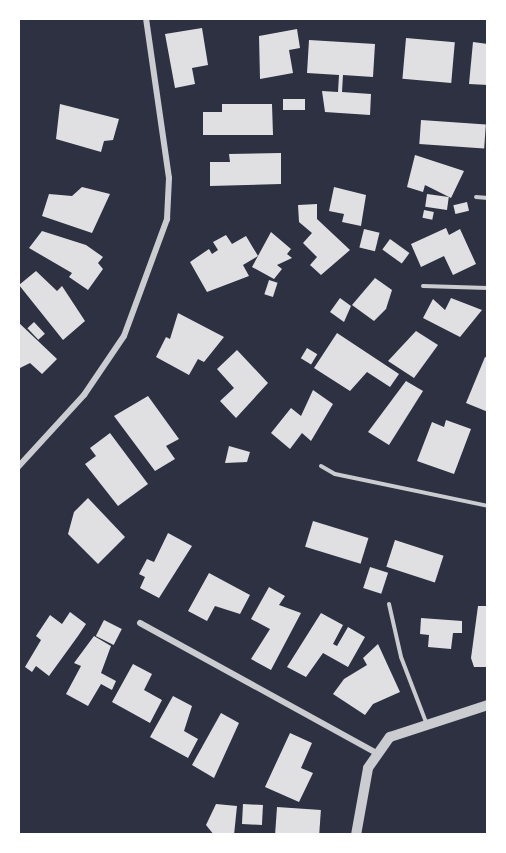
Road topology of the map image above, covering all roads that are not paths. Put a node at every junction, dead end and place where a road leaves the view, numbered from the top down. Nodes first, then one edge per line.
1 (146, 18) edge
2 (476, 197) dead end
3 (488, 198) edge
4 (423, 286) dead end
5 (488, 288) edge
6 (321, 466) dead end
7 (18, 467) edge
8 (488, 506) edge
9 (388, 604) dead end
10 (140, 623) dead end
11 (488, 705) edge
12 (426, 722) junction
13 (375, 752) junction
14 (356, 835) edge

1 - 7 street
2 - 3 lane
4 - 5 lane
6 - 8 lane
9 - 12 lane
10 - 13 street
11 - 12 street
12 - 13 street
13 - 14 street

